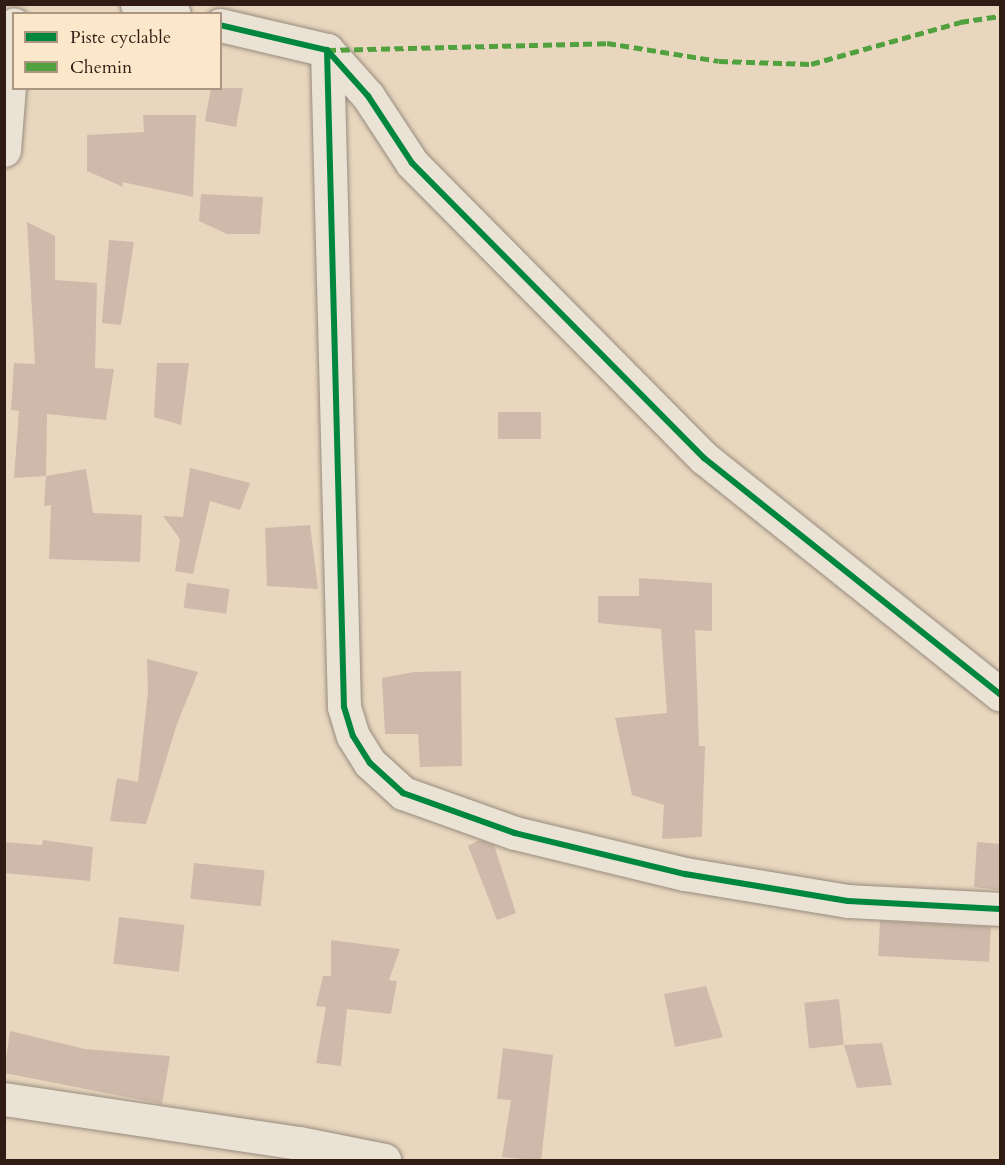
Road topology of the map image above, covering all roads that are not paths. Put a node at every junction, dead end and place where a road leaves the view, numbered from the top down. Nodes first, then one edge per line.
1 (137, 4) edge
2 (167, 12) edge
3 (222, 25) edge
4 (12, 49) edge
5 (327, 50) junction
6 (4, 150) edge
7 (1000, 694) edge
8 (1000, 909) edge
9 (4, 1099) edge
10 (384, 1161) edge

1 - 2 street
3 - 5 street
4 - 6 street
5 - 7 street
5 - 8 street
9 - 10 street

